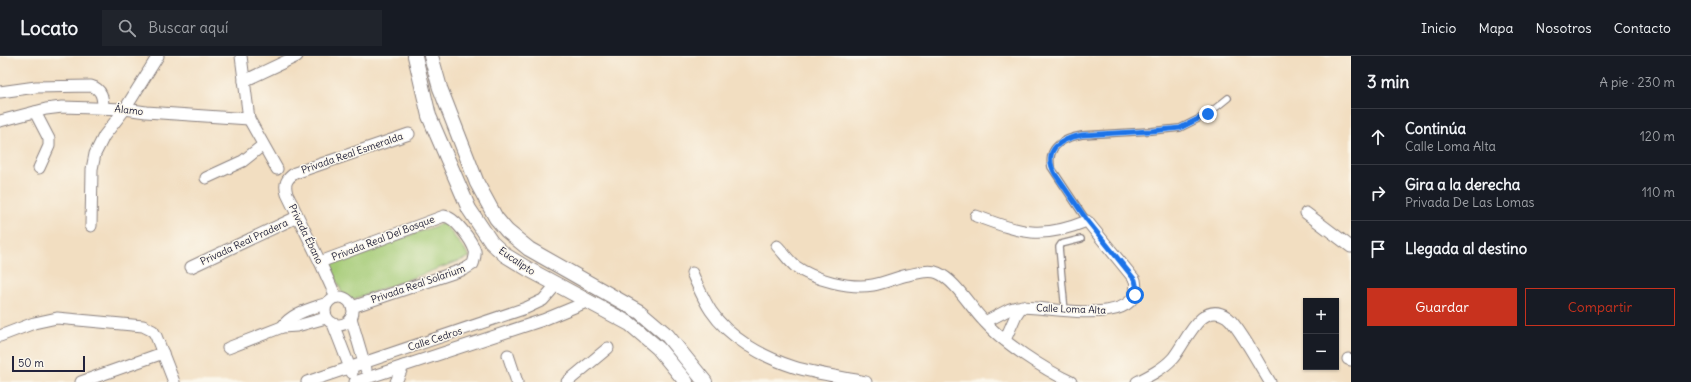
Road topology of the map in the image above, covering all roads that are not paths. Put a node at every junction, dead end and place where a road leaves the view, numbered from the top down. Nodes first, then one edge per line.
1 (158, 56) edge
2 (241, 56) edge
3 (297, 56) edge
4 (415, 56) edge
5 (431, 56) edge
6 (244, 81) junction
7 (0, 92) edge
8 (1228, 98) dead end
9 (103, 108) junction
10 (125, 109) junction
11 (35, 112) junction
12 (249, 119) junction
13 (0, 121) edge
14 (409, 134) dead end
15 (263, 145) junction
16 (462, 147) junction
17 (444, 152) junction
18 (39, 168) dead end
19 (277, 169) dead end
20 (295, 173) joint
21 (206, 178) dead end
22 (1306, 213) dead end
23 (976, 216) dead end
24 (297, 217) junction
25 (1087, 220) junction
26 (90, 226) dead end
27 (463, 232) joint
28 (1081, 239) dead end
29 (777, 246) dead end
30 (1351, 247) edge
31 (320, 262) junction
32 (191, 267) dead end
33 (692, 273) dead end
34 (556, 285) junction
35 (331, 300) junction
36 (589, 301) junction
37 (534, 305) junction
38 (1022, 306) junction
39 (1065, 311) junction
40 (352, 312) junction
41 (543, 320) junction
42 (329, 321) junction
43 (985, 322) junction
44 (282, 327) junction
45 (0, 336) edge
46 (1005, 340) junction
47 (228, 348) dead end
48 (608, 348) dead end
49 (163, 353) junction
50 (508, 355) dead end
51 (364, 362) junction
52 (403, 366) junction
53 (350, 368) junction
54 (369, 376) junction
55 (80, 382) edge
56 (174, 382) edge
57 (307, 382) edge
58 (356, 382) edge
59 (396, 382) edge
60 (517, 382) edge
61 (567, 382) edge
62 (686, 382) edge
63 (705, 382) edge
64 (866, 382) edge
65 (1070, 382) edge
66 (1137, 382) edge
67 (1270, 382) edge

1 - 10 street
2 - 6 street
3 - 6 street
4 - 17 street, Eucalipto
5 - 16 street, Eucalipto
6 - 12 street
7 - 9 street, Álamo
8 - 25 lane, Calle Loma Alta
9 - 10 street, Álamo
9 - 11 street
10 - 12 street, Álamo
10 - 26 street
11 - 13 street
11 - 18 street
12 - 15 street
14 - 20 street, Privada Real Esmeralda
15 - 19 street
15 - 21 street
16 - 17 street
16 - 63 street, Eucalipto
17 - 34 street, Eucalipto
20 - 24 street, Privada Ébano
22 - 30 street
23 - 25 street
24 - 31 street, Privada Ébano
24 - 32 street, Privada Real Pradera
25 - 39 street, Calle Loma Alta
27 - 31 street, Privada Real Del Bosque
27 - 40 street, Privada Real Solarium
28 - 39 lane
29 - 43 street
31 - 35 street, Privada Ébano
33 - 64 street
34 - 36 street, Eucalipto
34 - 37 street, Calle Cedros
35 - 40 street
35 - 42 street
35 - 44 street
36 - 41 street, Calle Cedros
36 - 62 street, Eucalipto
37 - 41 street
37 - 51 street, Calle Cedros
38 - 39 street, Calle Loma Alta
38 - 43 street, Calle Loma Alta
38 - 46 street, Calle Loma Alta
40 - 42 street
40 - 51 street
41 - 52 street, Calle Cedros
42 - 44 street
42 - 53 street
43 - 46 street
44 - 47 street
45 - 49 street
46 - 65 street
48 - 61 street
49 - 55 street
49 - 56 street
50 - 60 street
51 - 53 street, Calle Cedros
51 - 54 street
52 - 54 street, Calle Cedros
52 - 59 street
53 - 57 street, Calle Cedros
53 - 58 street
54 - 58 street, Calle Cedros
66 - 67 street

